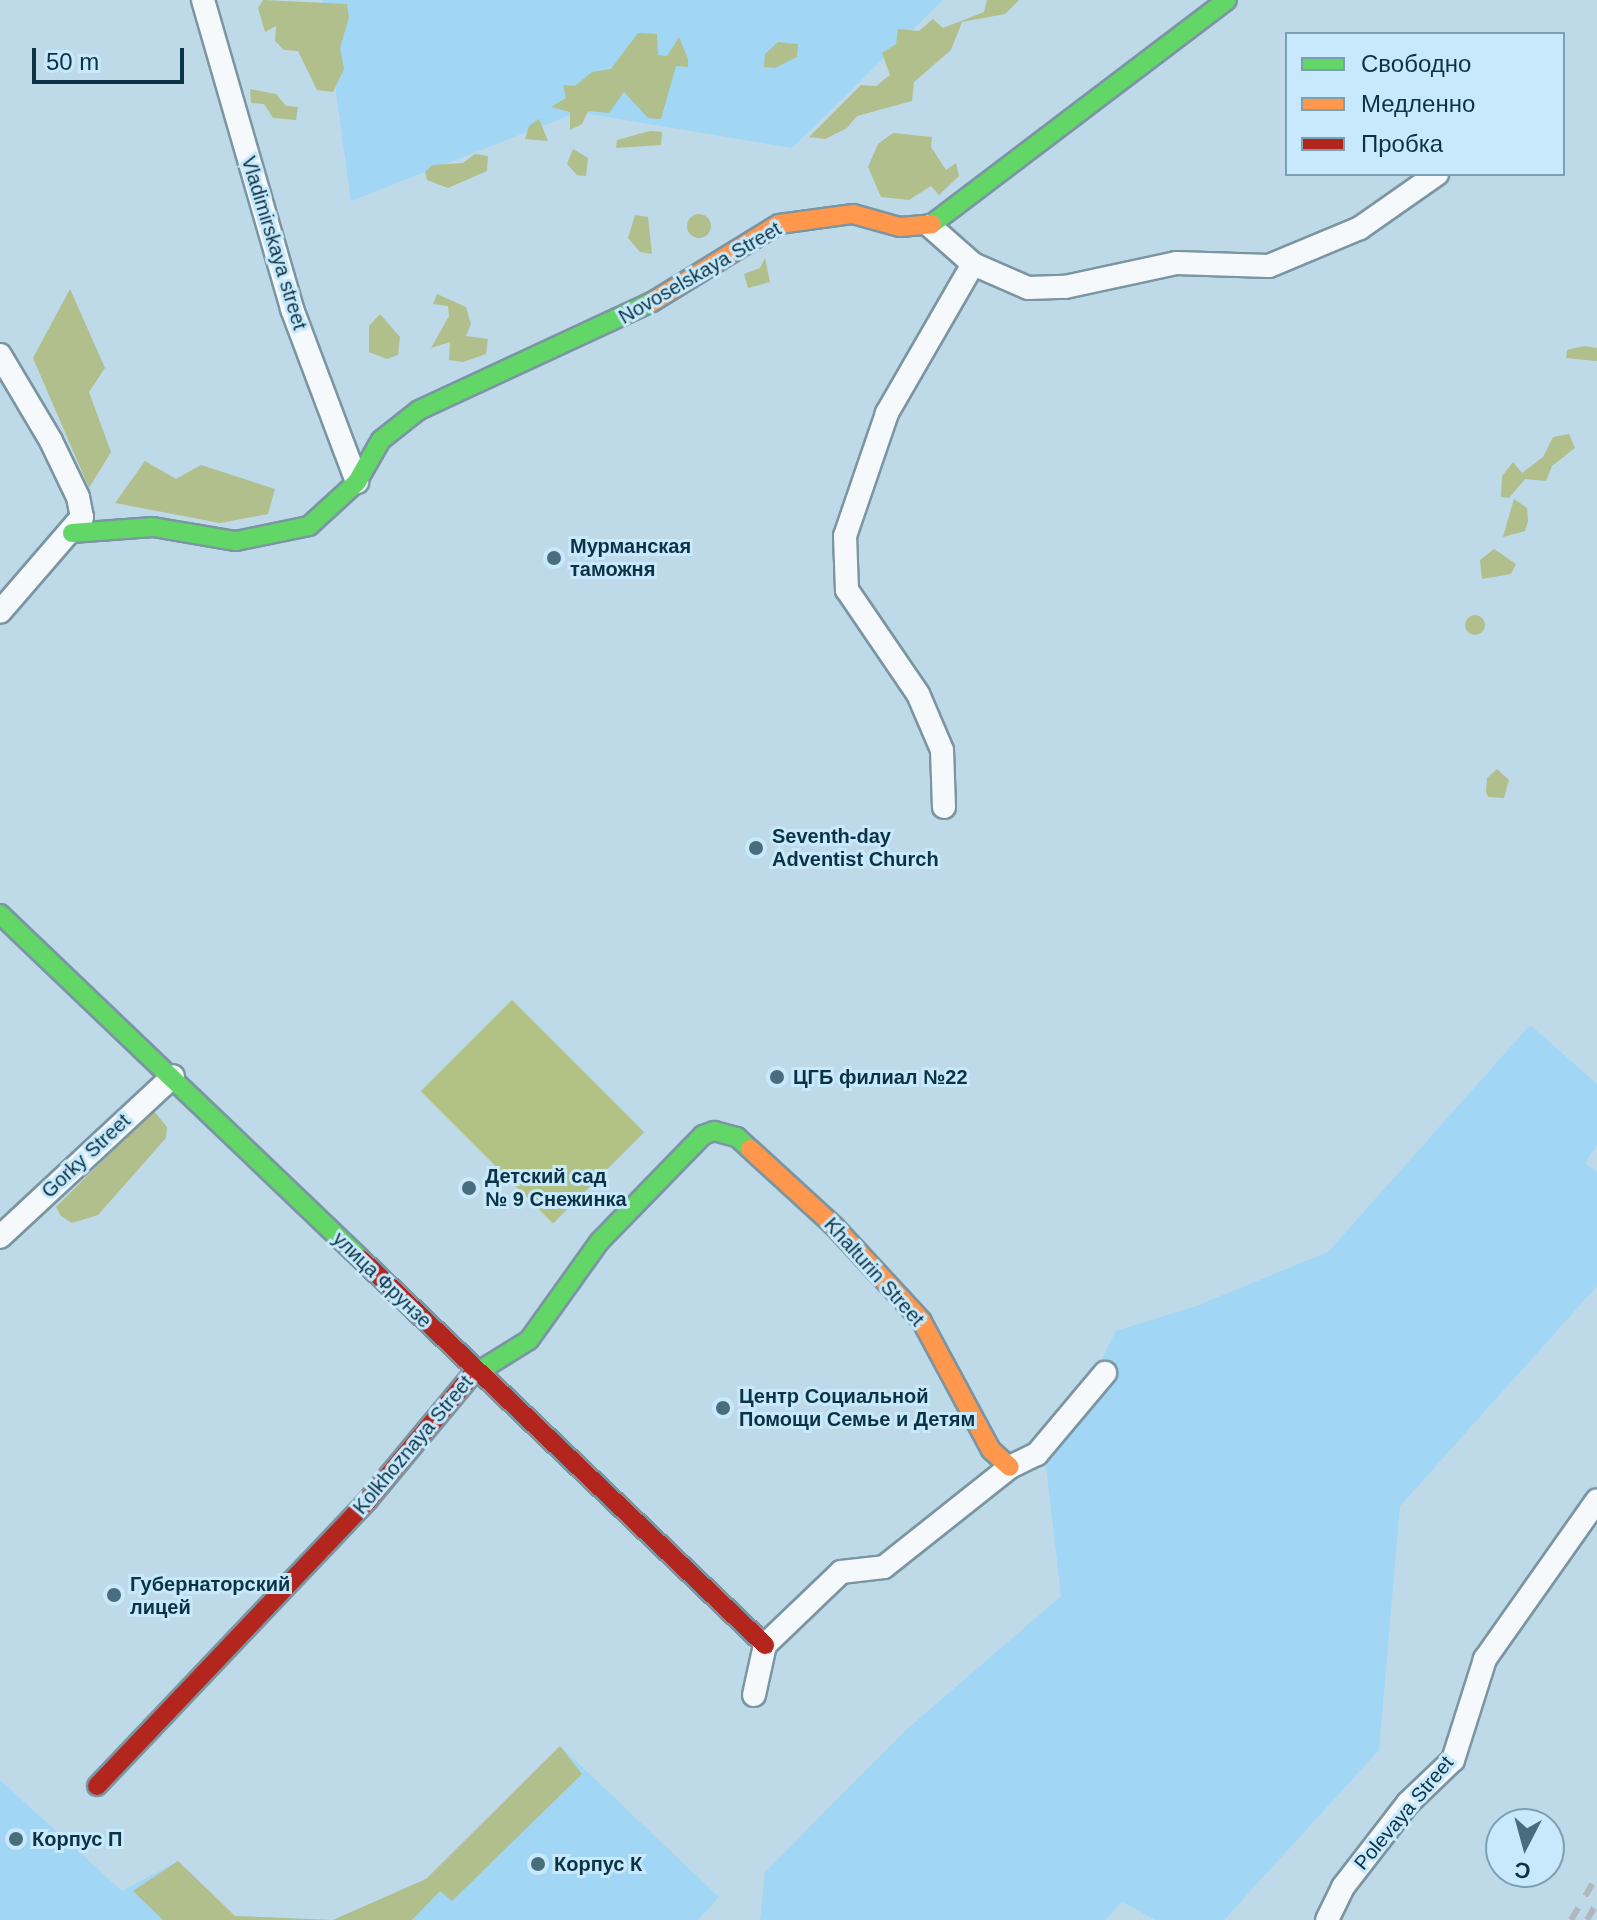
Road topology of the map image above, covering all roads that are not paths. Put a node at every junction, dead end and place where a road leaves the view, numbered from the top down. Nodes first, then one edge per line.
1 (203, 0) edge
2 (1227, 0) edge
3 (1434, 176) edge
4 (930, 226) junction
5 (973, 264) junction
6 (0, 355) edge
7 (357, 482) junction
8 (72, 533) junction
9 (0, 612) edge
10 (944, 807) dead end
11 (0, 914) edge
12 (173, 1076) junction
13 (737, 1137) joint
14 (0, 1237) edge
15 (476, 1370) junction
16 (1105, 1373) dead end
17 (1010, 1467) junction
18 (1597, 1500) edge
19 (765, 1645) junction
20 (754, 1695) dead end
21 (97, 1786) dead end
22 (1327, 1920) edge

1 - 7 street, Vladimirskaya street
2 - 4 street
3 - 5 street
4 - 5 street
4 - 7 street, Novoselskaya Street
5 - 10 street
6 - 8 street
7 - 8 street, Novoselskaya Street
8 - 9 street
11 - 12 street, улица Фрунзе
12 - 14 street, Gorky Street
12 - 15 street, улица Фрунзе
13 - 15 street, Kolkhoznaya Street
13 - 17 street, Khalturin Street
15 - 19 street, улица Фрунзе
15 - 21 street, Kolkhoznaya Street
16 - 17 street
17 - 19 street
18 - 22 street, Polevaya Street
19 - 20 street

